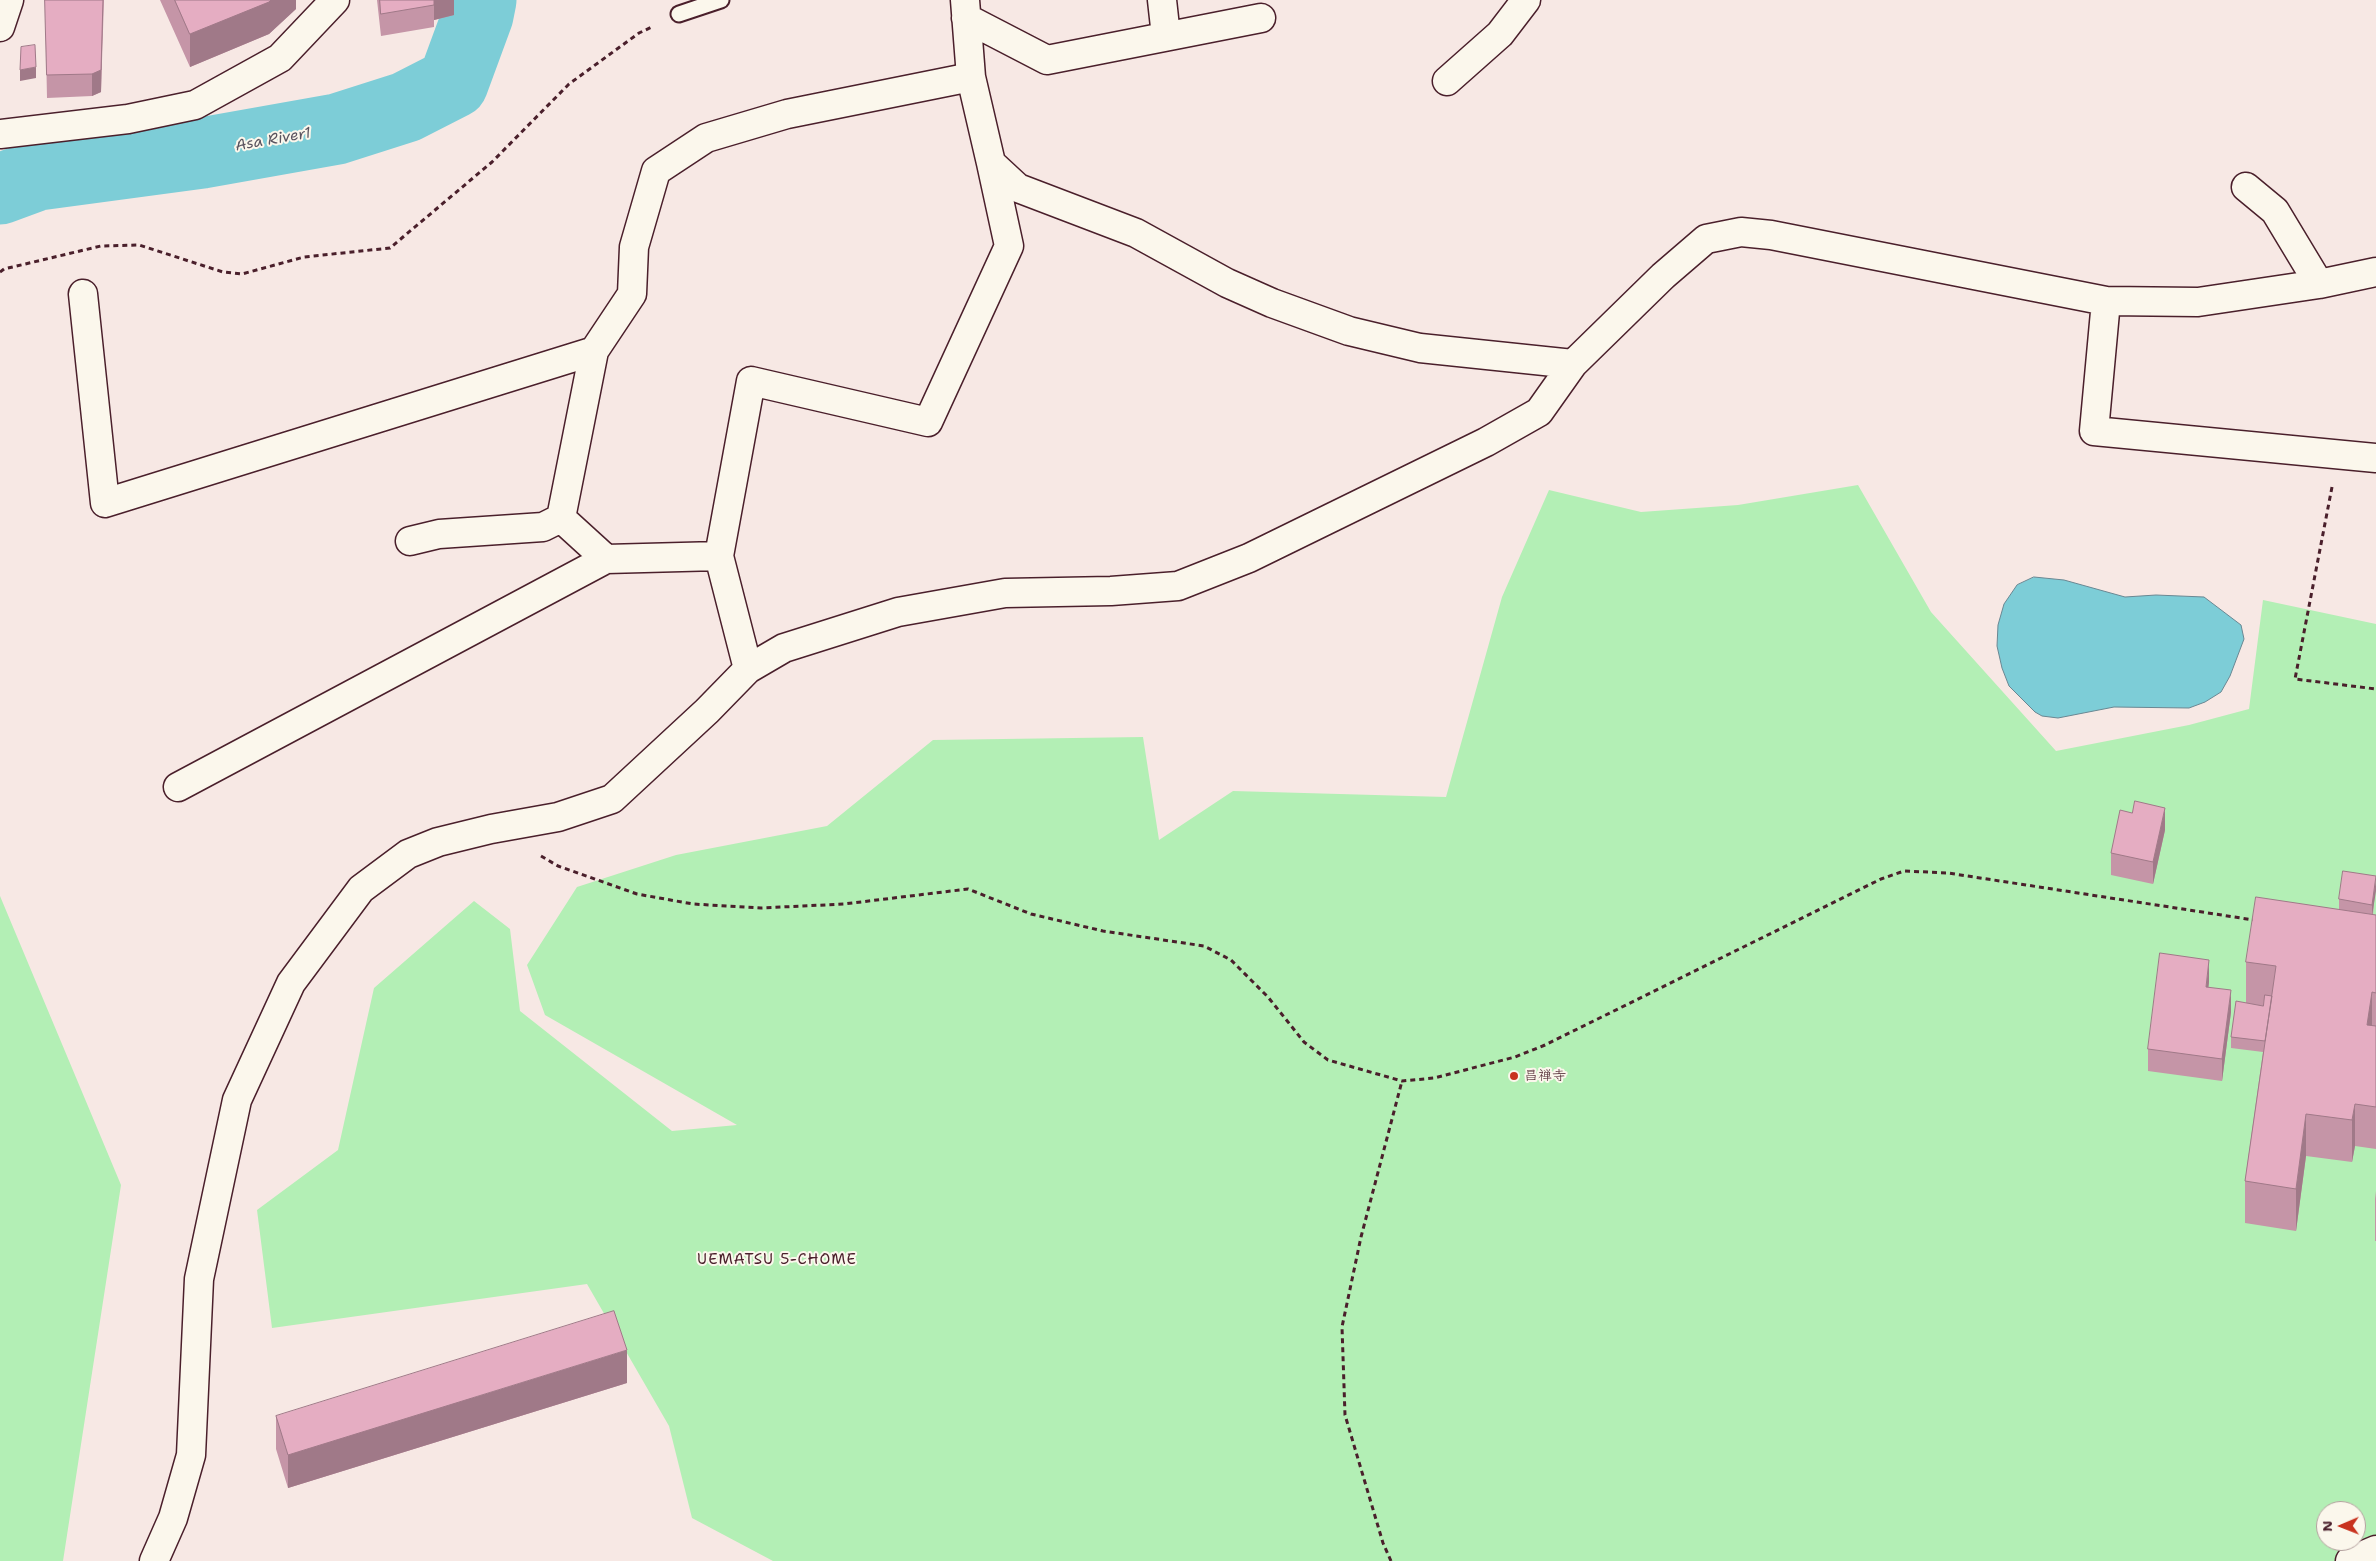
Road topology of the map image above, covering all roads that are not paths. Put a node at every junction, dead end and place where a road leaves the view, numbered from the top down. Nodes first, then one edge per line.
1 (10, 0) edge
2 (335, 0) edge
3 (721, 0) edge
4 (1162, 0) edge
5 (1526, 0) edge
6 (966, 9) edge
7 (679, 14) road end
8 (1261, 18) dead end
9 (0, 26) edge
10 (1166, 36) junction
11 (971, 77) junction
12 (1447, 81) dead end
13 (0, 134) edge
14 (991, 163) junction
15 (2246, 187) dead end
16 (2376, 272) edge
17 (2319, 284) junction
18 (83, 294) dead end
19 (2106, 301) junction
20 (594, 351) junction
21 (1573, 364) junction
22 (2376, 458) edge
23 (561, 518) junction
24 (410, 541) dead end
25 (719, 556) junction
26 (606, 559) junction
27 (748, 669) junction
28 (178, 786) dead end
29 (2376, 1550) edge
30 (154, 1561) edge
31 (2350, 1561) edge

1 - 9 street
2 - 13 street
3 - 7 lane
4 - 10 street
5 - 12 street
6 - 10 street
6 - 11 street
8 - 10 street
11 - 14 street
11 - 20 street
14 - 21 street
14 - 25 street
15 - 17 street
16 - 17 street
17 - 19 street
18 - 20 street
19 - 21 street
19 - 22 street
20 - 23 street
21 - 27 street
23 - 24 street
23 - 26 street
25 - 26 street
25 - 27 street
26 - 28 street
27 - 30 street
29 - 31 street

